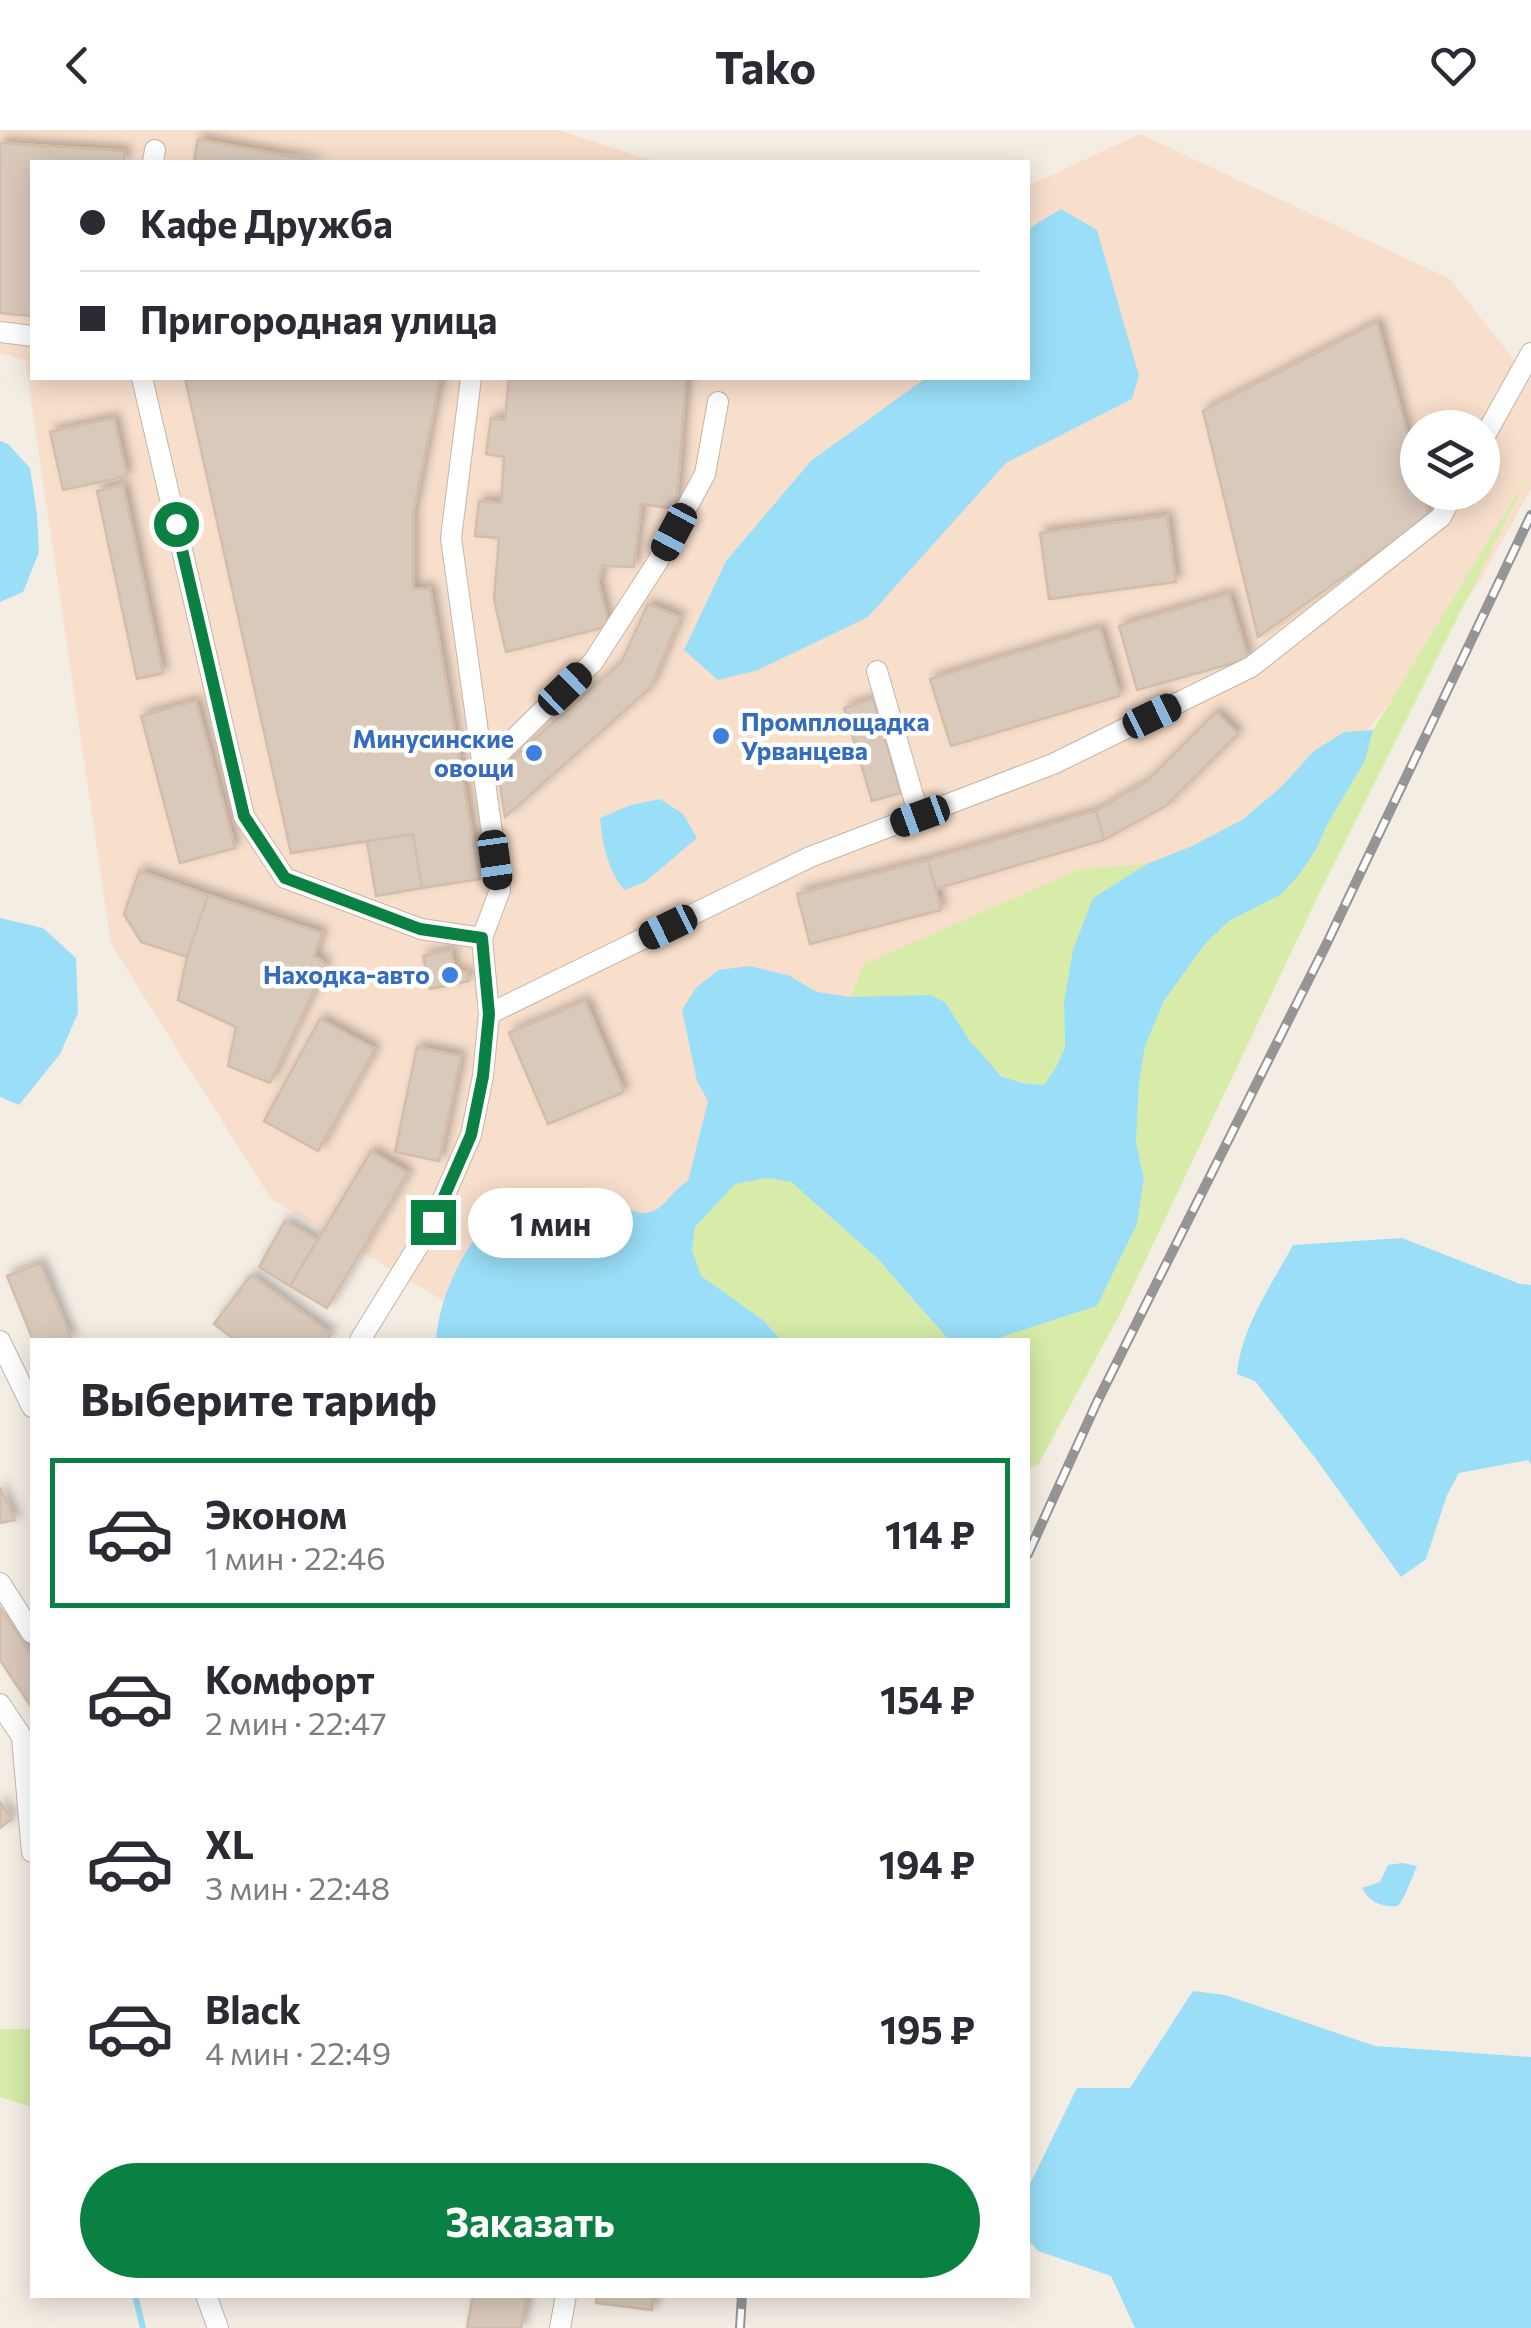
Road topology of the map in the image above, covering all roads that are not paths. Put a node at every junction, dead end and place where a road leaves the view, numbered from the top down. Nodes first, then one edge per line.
1 (0, 332) edge
2 (30, 336) edge
3 (1531, 353) edge
4 (142, 380) edge
5 (471, 380) edge
6 (718, 402) dead end
7 (1499, 410) edge
8 (1445, 510) edge
9 (876, 671) dead end
10 (482, 770) junction
11 (920, 816) junction
12 (482, 938) junction
13 (489, 1014) junction
14 (361, 1338) edge
15 (0, 1341) edge
16 (30, 1404) edge
17 (0, 1583) edge
18 (30, 1630) edge
19 (0, 1704) edge
20 (30, 1829) edge
21 (207, 2298) edge
22 (565, 2298) edge
23 (218, 2328) edge
24 (560, 2328) edge

1 - 2 street
3 - 7 street
4 - 12 street
5 - 10 street
6 - 10 street
8 - 11 street
9 - 11 street
10 - 12 street
11 - 13 street
12 - 13 street
13 - 14 street
15 - 16 street
17 - 18 street
19 - 20 street
21 - 23 street
22 - 24 street

